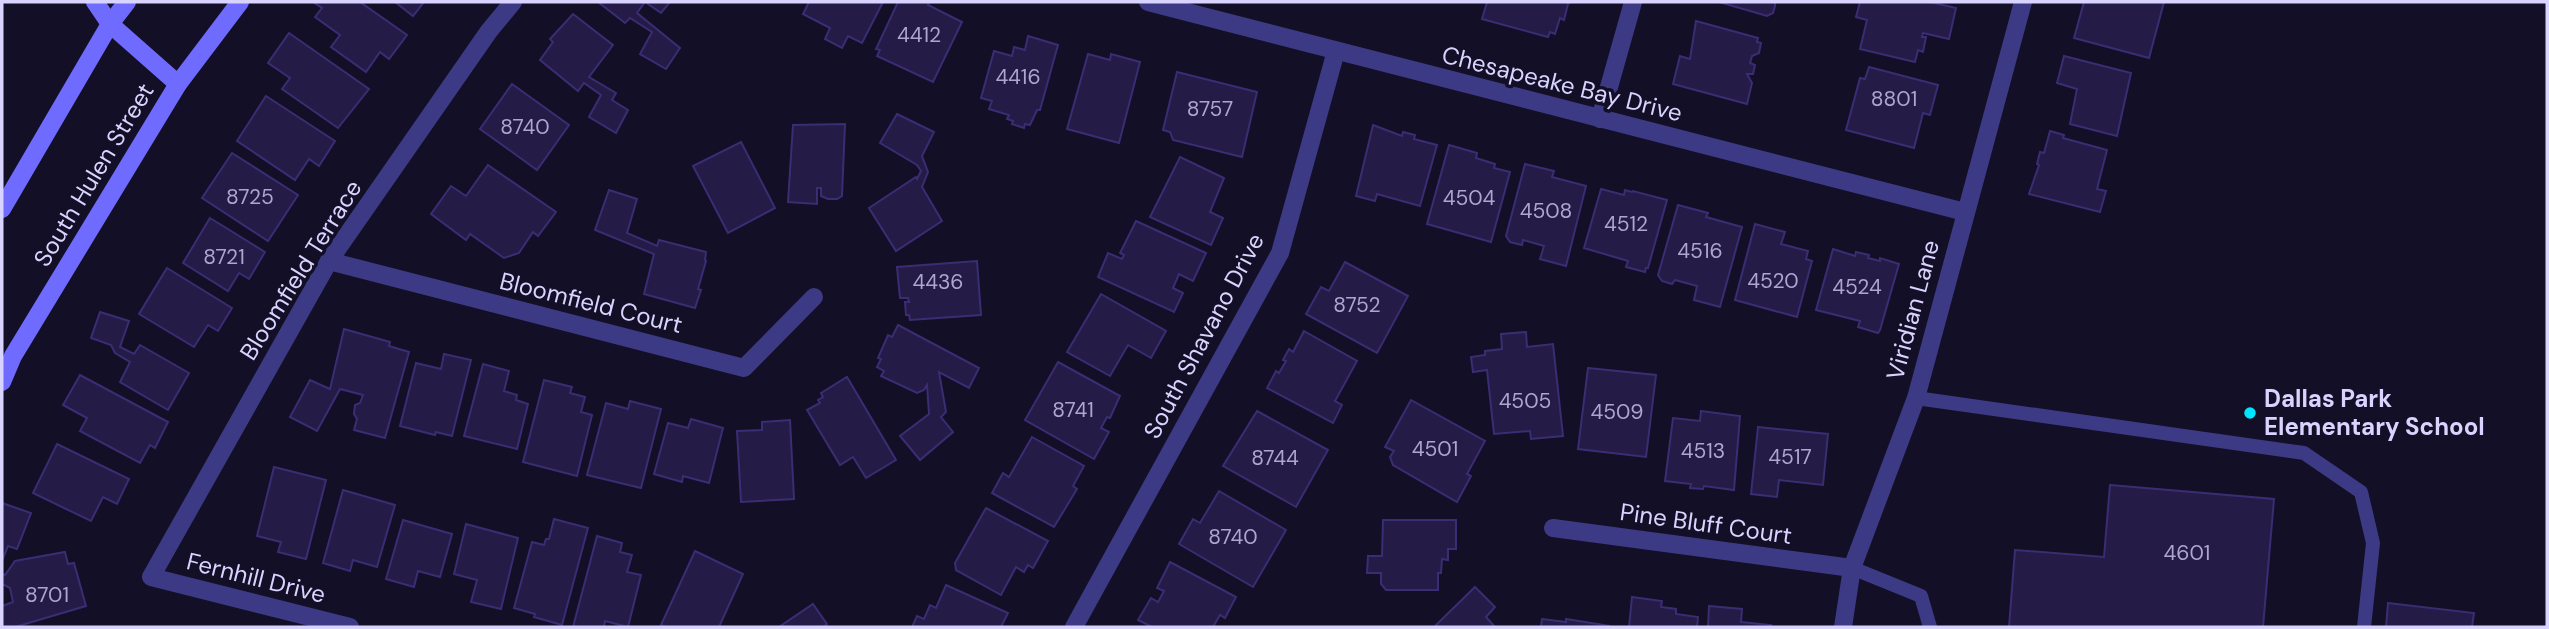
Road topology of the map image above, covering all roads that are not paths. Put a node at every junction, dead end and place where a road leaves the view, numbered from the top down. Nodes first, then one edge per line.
1 (95, 2) edge
2 (127, 2) edge
3 (240, 2) edge
4 (513, 2) edge
5 (1148, 2) edge
6 (1633, 2) edge
7 (2023, 2) edge
8 (110, 24) junction
9 (1336, 51) junction
10 (178, 84) junction
11 (1600, 119) junction
12 (2, 209) edge
13 (1965, 212) junction
14 (330, 261) junction
15 (814, 297) dead end
16 (2, 382) edge
17 (1916, 398) junction
18 (1553, 528) dead end
19 (1852, 568) junction
20 (151, 577) joint
21 (350, 627) edge
22 (1074, 627) edge
23 (1843, 627) edge
24 (1930, 627) edge
25 (2364, 627) edge

1 - 8 main road
2 - 8 main road
3 - 10 main road, South Hulen Street
4 - 14 street, Bloomfield Terrace
5 - 9 street, Chesapeake Bay Drive
6 - 11 street
7 - 13 street, Viridian Lane
8 - 10 main road
8 - 12 main road
9 - 11 street, Chesapeake Bay Drive
9 - 22 street, South Shavano Drive
10 - 16 main road, South Hulen Street
11 - 13 street, Chesapeake Bay Drive
13 - 17 street, Viridian Lane
14 - 15 street, Bloomfield Court
14 - 20 street, Bloomfield Terrace
17 - 19 street, Viridian Lane
17 - 25 lane
18 - 19 street, Pine Bluff Court
19 - 23 street, Viridian Lane
19 - 24 lane
20 - 21 street, Fernhill Drive

